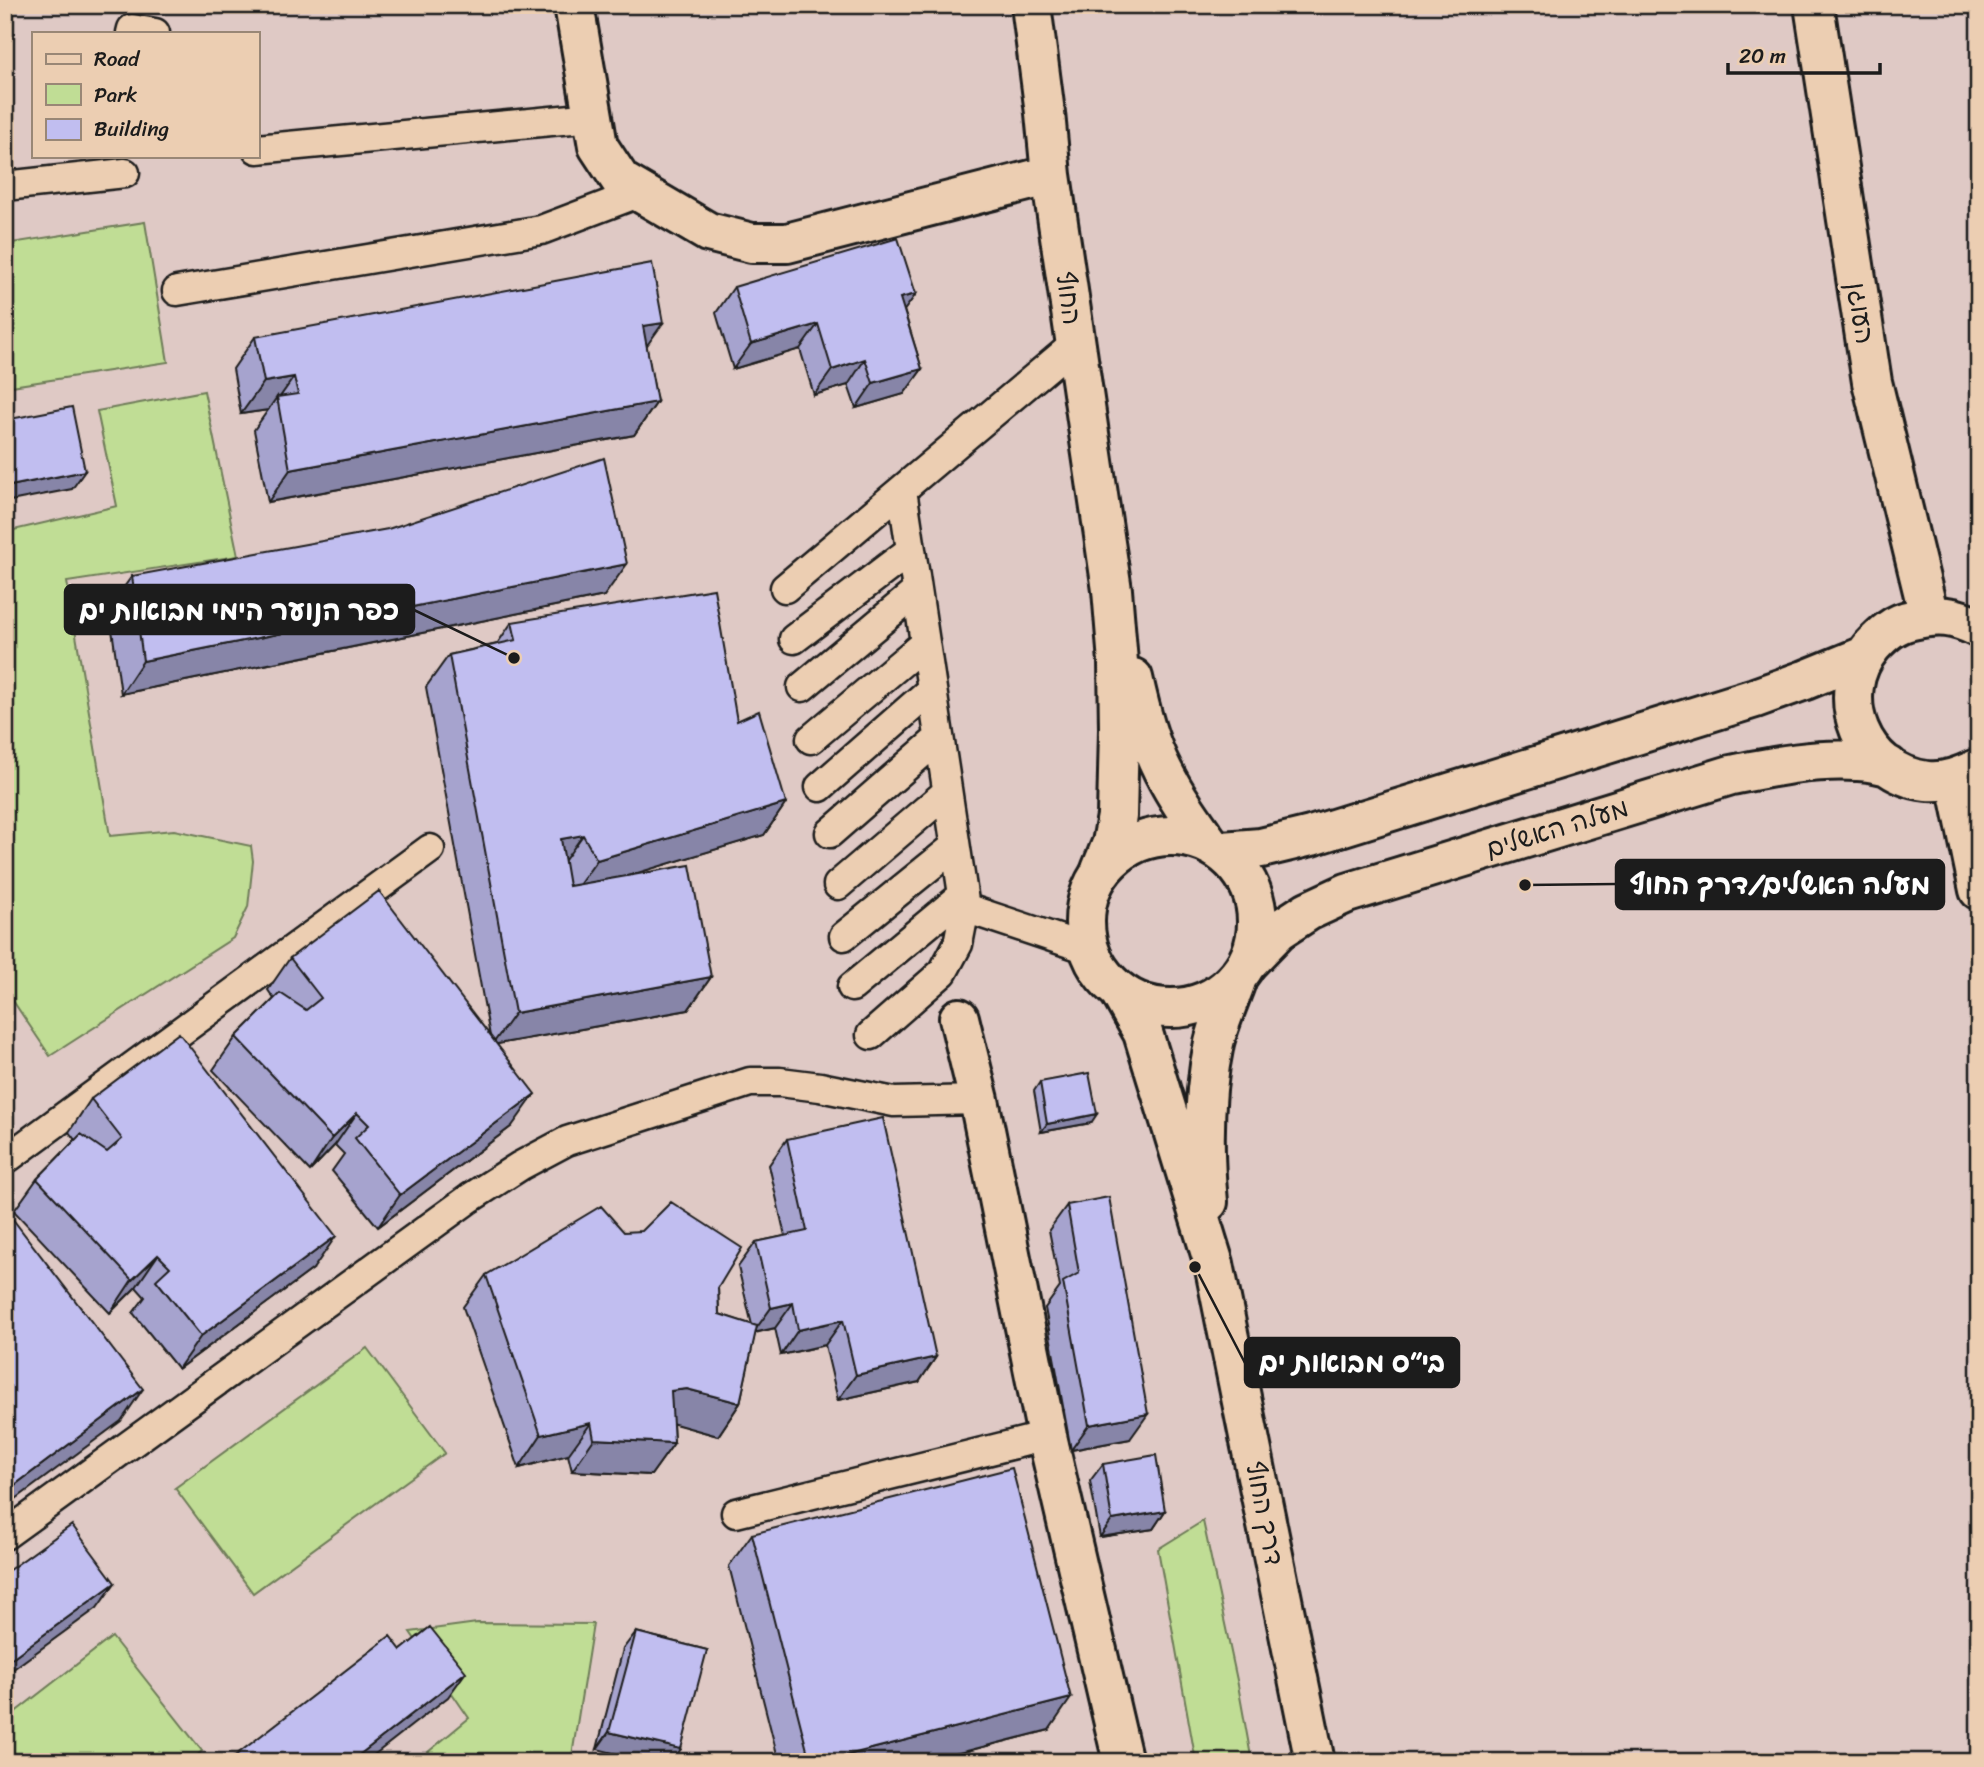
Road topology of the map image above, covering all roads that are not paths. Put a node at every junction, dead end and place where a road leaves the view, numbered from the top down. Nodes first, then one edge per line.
1 (574, 5) edge
2 (1031, 5) edge
3 (1814, 5) edge
4 (131, 32) edge
5 (149, 32) edge
6 (593, 117) junction
7 (259, 149) edge
8 (113, 168) edge
9 (1051, 176) junction
10 (5, 186) edge
11 (641, 192) junction
12 (177, 291) dead end
13 (1075, 344) junction
14 (902, 490) junction
15 (911, 550) junction
16 (785, 588) dead end
17 (1112, 590) junction
18 (917, 591) junction
19 (1929, 616) junction
20 (1975, 623) edge
21 (794, 639) dead end
22 (925, 643) junction
23 (1864, 656) junction
24 (802, 687) dead end
25 (932, 690) junction
26 (939, 738) junction
27 (811, 739) dead end
28 (1889, 766) junction
29 (1967, 773) edge
30 (820, 787) dead end
31 (947, 792) junction
32 (830, 834) dead end
33 (955, 846) junction
34 (1216, 848) junction
35 (430, 849) dead end
36 (1101, 870) junction
37 (838, 885) dead end
38 (1979, 890) edge
39 (964, 902) junction
40 (844, 936) dead end
41 (1088, 950) junction
42 (1242, 972) junction
43 (852, 987) dead end
44 (1121, 993) junction
45 (959, 1018) dead end
46 (871, 1035) dead end
47 (979, 1100) junction
48 (5, 1160) edge
49 (1214, 1264) junction
50 (1047, 1436) junction
51 (736, 1513) dead end
52 (5, 1535) edge
53 (1123, 1762) edge
54 (1315, 1762) edge

1 - 6 street
2 - 9 street, החוף
3 - 19 street, העוגן
4 - 5 lane
6 - 7 lane
6 - 11 street
8 - 10 lane
9 - 11 street
9 - 13 street, החוף
11 - 12 lane
13 - 14 lane
13 - 17 street, החוף
14 - 15 lane
14 - 16 lane
15 - 18 lane
15 - 21 lane
17 - 34 street, החוף
17 - 36 street, החוף
18 - 22 lane
18 - 24 lane
19 - 20 street
19 - 23 street
22 - 25 lane
22 - 27 lane
23 - 28 street
23 - 34 street
25 - 26 lane
25 - 30 lane
26 - 31 lane
26 - 32 lane
28 - 29 street
28 - 42 street, מעלה האשלים
29 - 38 street
31 - 33 lane
31 - 37 lane
33 - 39 lane
33 - 40 lane
34 - 36 street
34 - 42 street
35 - 48 lane
36 - 41 street
39 - 41 lane
39 - 43 lane
39 - 46 lane
41 - 44 street
42 - 44 street
42 - 49 street, דרך החוף
44 - 49 street, דרך החוף
45 - 47 street
47 - 50 street
47 - 52 lane
49 - 54 street, דרך החוף
50 - 51 lane
50 - 53 street

